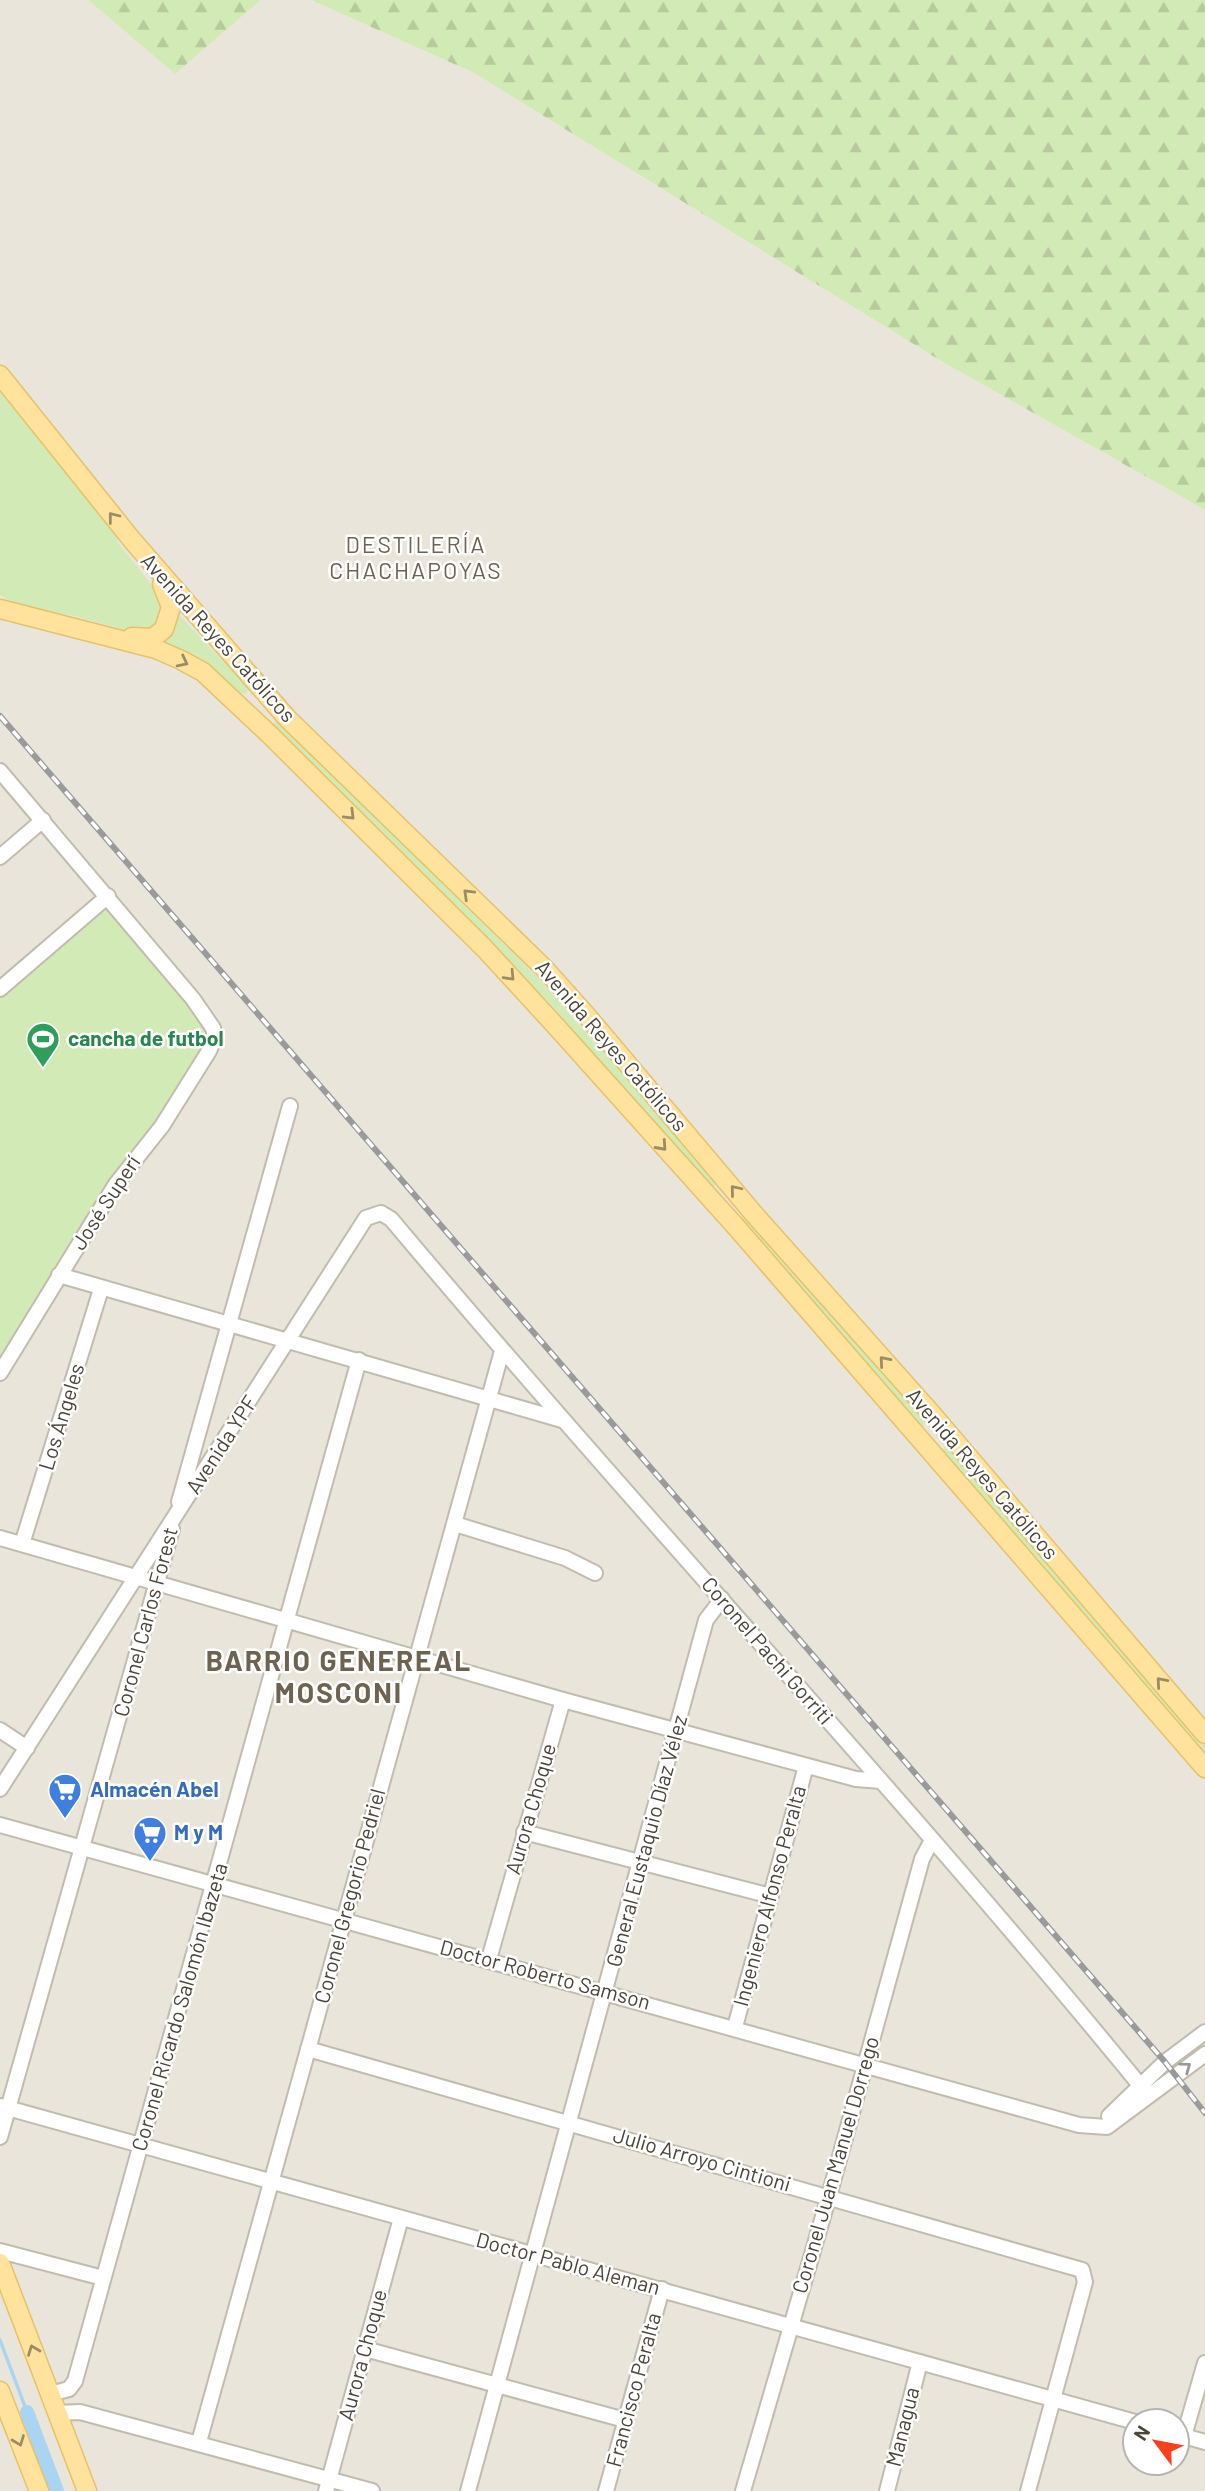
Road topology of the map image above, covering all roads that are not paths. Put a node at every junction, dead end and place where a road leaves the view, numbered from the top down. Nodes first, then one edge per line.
1 (0, 375) edge
2 (132, 540) junction
3 (0, 609) edge
4 (57, 624) junction
5 (0, 771) edge
6 (43, 820) junction
7 (0, 857) edge
8 (108, 896) junction
9 (0, 989) edge
10 (290, 1106) dead end
11 (381, 1213) joint
12 (59, 1275) junction
13 (101, 1289) junction
14 (230, 1323) junction
15 (289, 1341) junction
16 (502, 1351) junction
17 (359, 1360) junction
18 (0, 1373) edge
19 (491, 1397) junction
20 (564, 1420) junction
21 (176, 1517) junction
22 (455, 1524) junction
23 (0, 1538) edge
24 (22, 1544) junction
25 (595, 1573) dead end
26 (136, 1577) junction
27 (158, 1584) junction
28 (722, 1600) junction
29 (287, 1621) junction
30 (416, 1658) junction
31 (563, 1700) junction
32 (677, 1729) junction
33 (0, 1730) edge
34 (1205, 1734) edge
35 (27, 1748) junction
36 (806, 1766) junction
37 (1205, 1768) edge
38 (881, 1781) junction
39 (0, 1789) edge
40 (0, 1825) edge
41 (524, 1832) junction
42 (932, 1840) junction
43 (83, 1845) junction
44 (641, 1861) junction
45 (215, 1883) junction
46 (771, 1896) junction
47 (344, 1920) junction
48 (489, 1959) junction
49 (606, 1992) junction
50 (735, 2027) junction
51 (1205, 2032) edge
52 (308, 2049) junction
53 (1205, 2054) edge
54 (864, 2064) junction
55 (1144, 2090) junction
56 (5, 2107) edge
57 (568, 2123) junction
58 (0, 2137) edge
59 (141, 2146) junction
60 (271, 2181) junction
61 (830, 2196) junction
62 (401, 2218) junction
63 (0, 2251) edge
64 (533, 2254) junction
65 (0, 2263) edge
66 (103, 2278) junction
67 (662, 2289) junction
68 (790, 2328) junction
69 (365, 2349) junction
70 (920, 2362) junction
71 (1205, 2363) edge
72 (498, 2384) junction
73 (0, 2391) edge
74 (50, 2394) junction
75 (1053, 2399) junction
76 (1190, 2407) edge
77 (58, 2413) junction
78 (1121, 2418) edge
79 (625, 2420) junction
80 (199, 2442) junction
81 (328, 2485) edge
82 (39, 2491) edge
83 (87, 2491) edge
84 (372, 2491) edge
85 (468, 2491) edge
86 (606, 2491) edge
87 (743, 2491) edge
88 (887, 2491) edge
89 (1028, 2491) edge

2 -> 1 main road, Avenida Reyes Católicos
2 - 4 main road
34 -> 2 main road, Avenida Reyes Católicos
3 - 4 main road, Avenida Reyes Católicos
4 -> 37 main road, Avenida Reyes Católicos
5 - 6 street
6 - 7 street
6 - 8 street
8 - 9 street
8 - 12 street, José Superí
10 - 14 street, Coronel Carlos Forest
11 - 15 street, Avenida YPF
11 - 16 street, Coronel Pachi Gorriti
12 - 13 street
12 - 18 street, José Superí
13 - 14 street
13 - 24 street, Los Ángeles
14 - 15 street
14 - 21 street, Coronel Carlos Forest
15 - 17 street
15 - 21 street, Avenida YPF
16 - 19 street, Coronel Gregorio Pedriel
16 - 20 street, Coronel Pachi Gorriti
17 - 19 street
17 - 29 street, Coronel Ricardo Salomón Ibazeta
19 - 20 street
19 - 22 street, Coronel Gregorio Pedriel
20 - 28 street, Coronel Pachi Gorriti
21 - 26 street, Avenida YPF
21 - 27 street, Coronel Carlos Forest
22 - 25 street
22 - 30 street, Coronel Gregorio Pedriel
23 - 24 street
24 - 26 street
26 - 27 street
26 - 35 street, Avenida YPF
27 - 29 street
27 - 43 street, Coronel Carlos Forest
28 - 32 street, General Eustaquio Díaz Vélez
28 - 38 street, Coronel Pachi Gorriti
29 - 30 street
29 - 45 street, Coronel Ricardo Salomón Ibazeta
30 - 31 street
30 - 47 street, Coronel Gregorio Pedriel
31 - 32 street
31 - 41 street, Aurora Choque
32 - 36 street
32 - 44 street, General Eustaquio Díaz Vélez
33 - 35 street
35 - 39 street, Avenida YPF
36 - 38 street
36 - 46 street, Ingeniero Alfonso Peralta
38 - 42 street, Coronel Pachi Gorriti
40 - 43 street, Doctor Roberto Samson
41 - 44 street
41 - 48 street, Aurora Choque
42 - 54 street, Coronel Juan Manuel Dorrego
42 - 55 street, Coronel Pachi Gorriti
43 - 45 street, Doctor Roberto Samson
43 - 56 street, Coronel Carlos Forest
44 - 46 street
44 - 49 street, General Eustaquio Díaz Vélez
45 - 47 street, Doctor Roberto Samson
45 - 59 street, Coronel Ricardo Salomón Ibazeta
46 - 50 street, Ingeniero Alfonso Peralta
47 - 48 street, Doctor Roberto Samson
47 - 52 street, Coronel Gregorio Pedriel
48 - 49 street, Doctor Roberto Samson
49 - 50 street, Doctor Roberto Samson
49 - 57 street, General Eustaquio Díaz Vélez
50 - 54 street, Doctor Roberto Samson
51 - 55 street, Doctor Roberto Samson
52 - 57 street, Julio Arroyo Cintioni
52 - 60 street, Coronel Gregorio Pedriel
55 -> 53 street, Doctor Roberto Samson
54 - 55 street, Doctor Roberto Samson
54 - 61 street, Coronel Juan Manuel Dorrego
56 - 58 street, Coronel Carlos Forest
56 - 59 street, Doctor Pablo Aleman
57 - 61 street, Julio Arroyo Cintioni
57 - 64 street, General Eustaquio Díaz Vélez
59 - 60 street, Doctor Pablo Aleman
59 - 66 street, Coronel Ricardo Salomón Ibazeta
60 - 62 street, Doctor Pablo Aleman
60 - 80 street, Coronel Gregorio Pedriel
61 - 68 street, Coronel Juan Manuel Dorrego
61 - 75 street, Julio Arroyo Cintioni
62 - 64 street, Doctor Pablo Aleman
62 - 69 street, Aurora Choque
63 - 66 street
64 - 67 street, Doctor Pablo Aleman
64 - 72 street, General Eustaquio Díaz Vélez
74 -> 65 main road
66 - 74 street, Coronel Ricardo Salomón Ibazeta
67 - 68 street, Doctor Pablo Aleman
67 - 79 street, Francisco Peralta
68 - 70 street, Doctor Pablo Aleman
68 - 87 street, Coronel Juan Manuel Dorrego
69 - 72 street
69 - 81 street, Aurora Choque
70 - 75 street, Doctor Pablo Aleman
70 - 88 street, Managua
71 - 76 street
72 - 79 street
72 - 85 street, General Eustaquio Díaz Vélez
73 -> 82 main road
74 - 77 main road
75 - 78 street, Doctor Pablo Aleman
75 - 89 street
77 - 80 street
77 - 83 main road
79 - 86 street, Francisco Peralta
80 - 81 street
81 - 84 street

